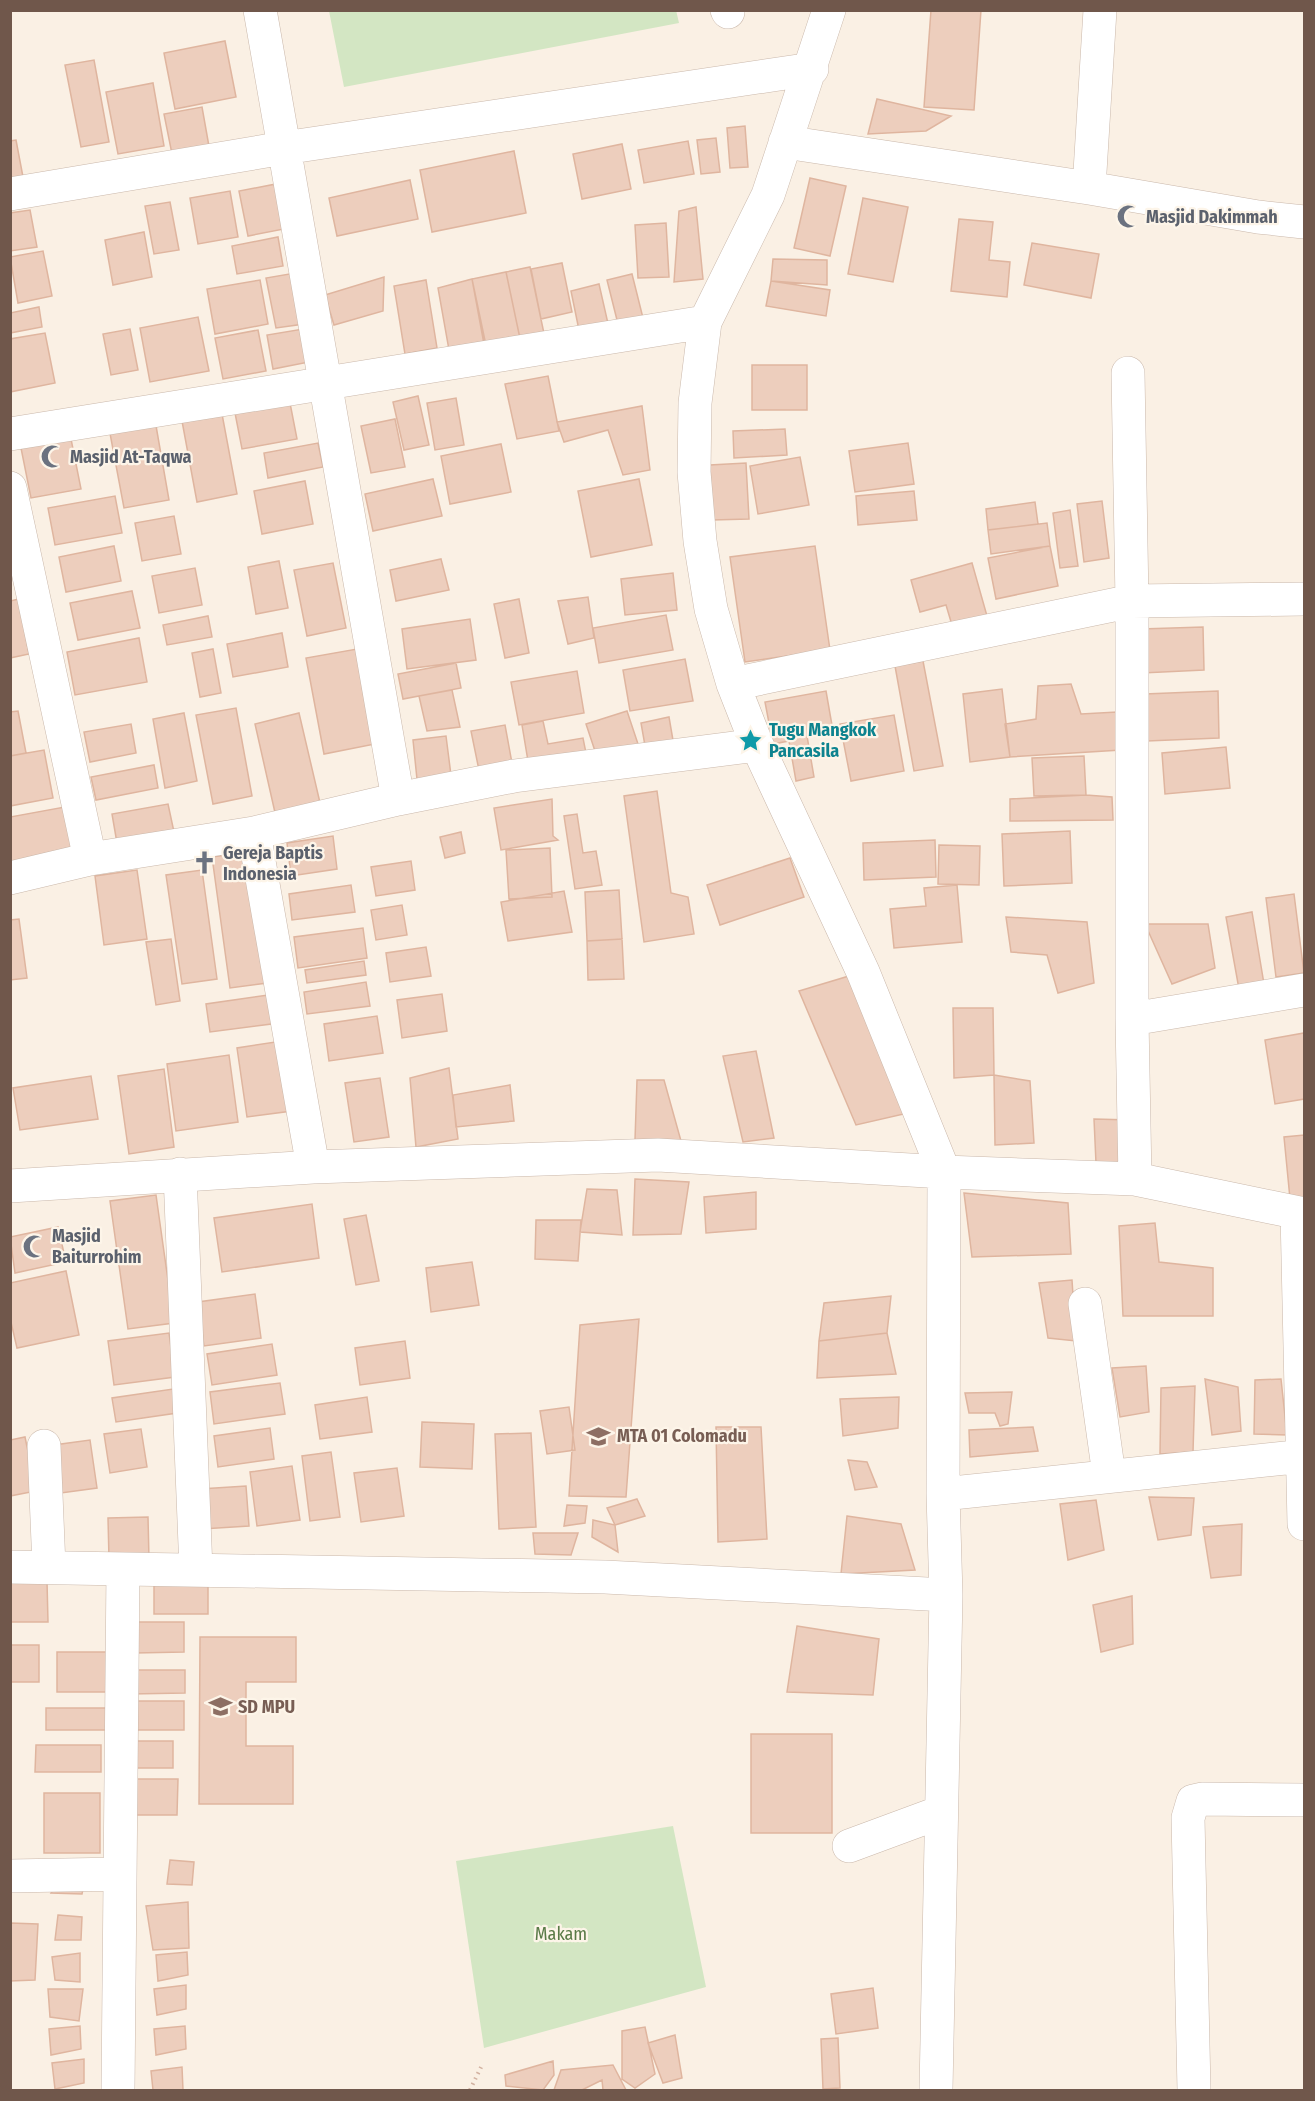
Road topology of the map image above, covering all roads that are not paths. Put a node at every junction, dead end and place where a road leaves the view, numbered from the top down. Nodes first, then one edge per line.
1 (260, 10) edge
2 (829, 10) edge
3 (1100, 10) edge
4 (812, 69) junction
5 (785, 142) junction
6 (285, 148) junction
7 (1089, 188) junction
8 (10, 194) edge
9 (1305, 222) edge
10 (705, 322) junction
11 (1128, 372) dead end
12 (324, 384) junction
13 (10, 434) edge
14 (10, 488) edge
15 (1305, 599) edge
16 (1132, 601) junction
17 (733, 684) junction
18 (757, 745) junction
19 (398, 799) junction
20 (254, 833) junction
21 (90, 859) junction
22 (10, 878) edge
23 (1305, 990) edge
24 (1132, 1018) junction
25 (314, 1167) junction
26 (944, 1172) junction
27 (180, 1174) junction
28 (1135, 1179) junction
29 (10, 1186) edge
30 (1301, 1213) edge
31 (1084, 1304) dead end
32 (44, 1446) dead end
33 (1304, 1456) edge
34 (1109, 1475) junction
35 (943, 1494) junction
36 (1305, 1524) edge
37 (10, 1566) edge
38 (48, 1567) junction
39 (123, 1569) junction
40 (196, 1570) junction
41 (946, 1595) junction
42 (1305, 1800) edge
43 (941, 1812) junction
44 (849, 1846) dead end
45 (120, 1874) junction
46 (10, 1876) edge
47 (118, 2091) edge
48 (936, 2091) edge
49 (1194, 2091) edge

1 - 6 street
2 - 4 street
3 - 7 street
4 - 5 street
4 - 6 street
5 - 7 street
5 - 10 street
6 - 8 street
6 - 12 street
7 - 9 street
10 - 12 street
10 - 17 street
11 - 16 street
12 - 13 street
12 - 19 street
14 - 21 street
15 - 16 street
16 - 17 street
16 - 24 street
17 - 18 street
18 - 19 street
18 - 26 street
19 - 20 street
20 - 21 street
20 - 25 street
21 - 22 street
23 - 24 street
24 - 28 street
25 - 26 street
25 - 27 street
26 - 28 street
26 - 35 street
27 - 29 street
27 - 40 street
28 - 30 street
30 - 33 street
31 - 34 street
32 - 38 street
33 - 34 street
33 - 36 street
34 - 35 street
35 - 41 street
37 - 38 street
38 - 39 street
39 - 40 street
39 - 45 street
40 - 41 street
41 - 43 street
42 - 49 street
43 - 44 street
43 - 48 street
45 - 46 street
45 - 47 street

